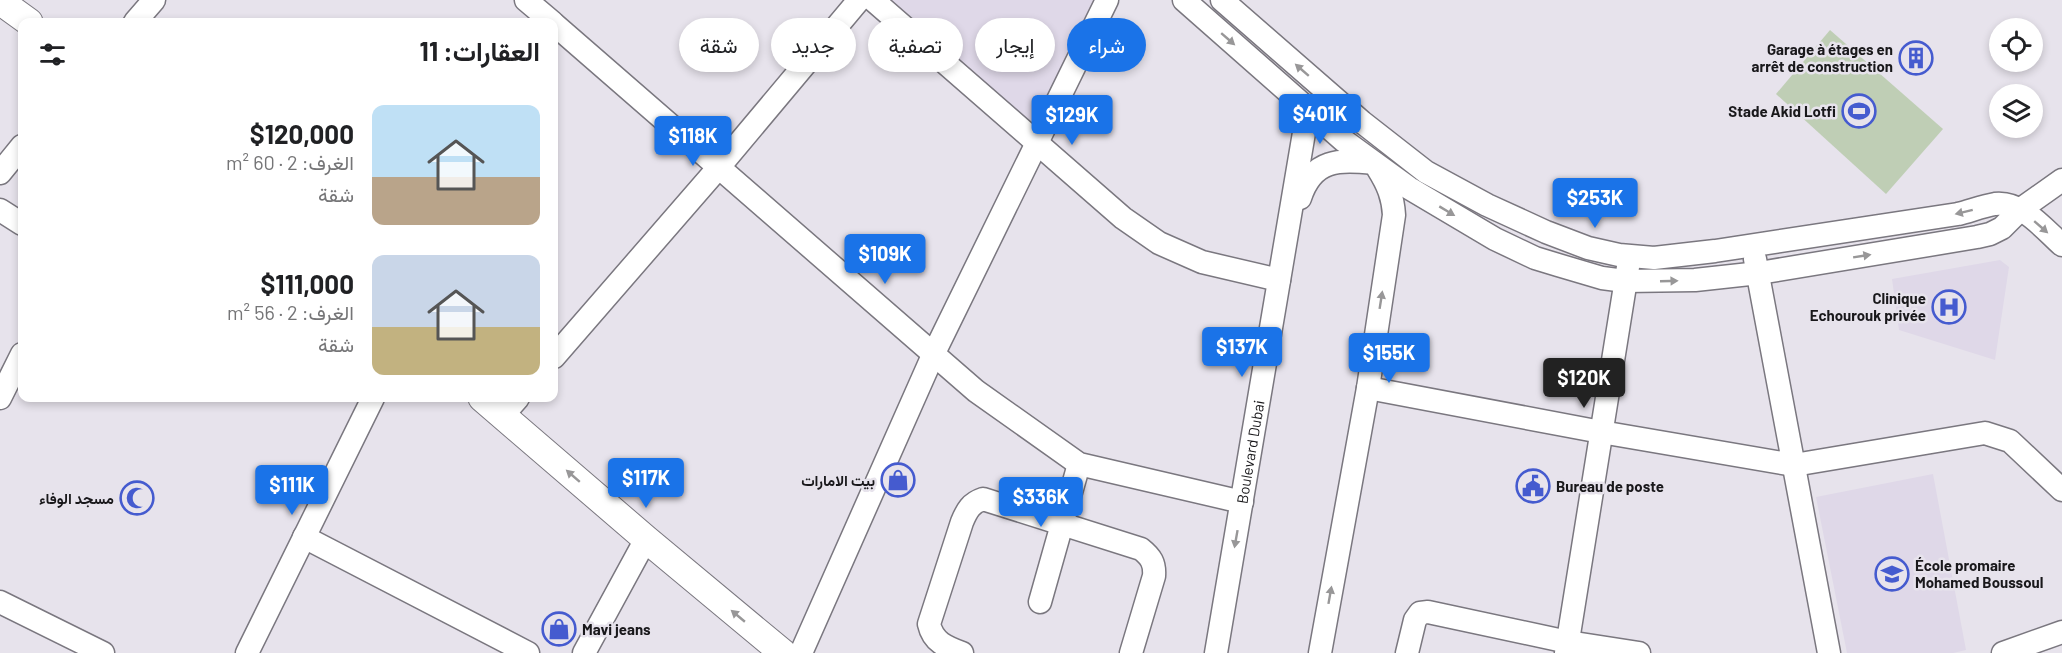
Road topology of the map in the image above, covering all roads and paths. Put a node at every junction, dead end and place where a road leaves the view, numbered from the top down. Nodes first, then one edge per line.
1 (154, 0) edge
2 (859, 0) edge
3 (873, 0) edge
4 (1107, 0) edge
5 (1184, 0) edge
6 (1222, 0) edge
7 (0, 1) edge
8 (23, 18) edge
9 (138, 18) edge
10 (558, 27) edge
11 (1308, 109) junction
12 (1362, 122) junction
13 (1038, 143) junction
14 (18, 151) edge
15 (1374, 163) junction
16 (719, 167) junction
17 (1426, 172) junction
18 (0, 173) edge
19 (2062, 180) edge
20 (1408, 188) junction
21 (2020, 209) junction
22 (0, 210) edge
23 (1394, 215) junction
24 (18, 222) edge
25 (1286, 243) junction
26 (1752, 245) junction
27 (2062, 245) edge
28 (1630, 256) junction
29 (1759, 273) junction
30 (1279, 280) junction
31 (1625, 281) junction
32 (558, 352) edge
33 (934, 353) junction
34 (18, 362) edge
35 (1368, 388) junction
36 (0, 398) edge
37 (367, 402) edge
38 (510, 406) edge
39 (1601, 432) junction
40 (1079, 464) junction
41 (1794, 465) junction
42 (2062, 490) edge
43 (1242, 501) junction
44 (1063, 525) junction
45 (304, 537) junction
46 (646, 539) junction
47 (0, 602) edge
48 (1040, 602) dead end
49 (2062, 632) edge
50 (1567, 648) edge
51 (104, 653) edge
52 (248, 653) edge
53 (528, 653) edge
54 (584, 653) edge
55 (783, 653) edge
56 (801, 653) edge
57 (962, 653) edge
58 (1131, 653) edge
59 (1216, 653) edge
60 (1320, 653) edge
61 (1407, 653) edge
62 (1639, 653) edge
63 (1829, 653) edge
64 (2003, 653) edge

1 - 9 street
2 - 16 street
3 - 13 street
4 - 13 street
5 -> 11 street
12 -> 6 street
7 - 8 main road
10 - 16 street
11 - 15 street
11 - 25 street, Boulevard Dubai
12 - 15 street
12 - 17 street
13 - 30 street
13 - 33 street
14 - 18 street
15 - 17 street
15 - 20 street
15 - 23 street
15 - 25 street
16 - 32 street
16 - 33 street
17 - 28 street
19 - 21 street
20 - 23 street
20 -> 31 street
21 -> 26 street
21 -> 27 street
29 -> 21 street
22 - 24 street
35 -> 23 street
25 - 30 street, Boulevard Dubai
26 - 28 street
26 - 29 street
28 - 31 street
31 -> 29 street
29 - 41 street
30 - 43 street, Boulevard Dubai
31 - 39 street
33 - 40 street
33 - 56 street
34 - 36 street
35 - 39 street
60 -> 35 street
37 - 45 street
46 -> 38 main road
39 - 41 street
39 - 50 street
40 - 43 street
40 - 44 street
41 - 42 street
41 - 63 street
43 -> 59 street, Boulevard Dubai
44 - 48 street
44 - 57 street
44 - 58 street
45 - 52 street
45 - 53 street
46 - 54 street
55 -> 46 main road
47 - 51 street
49 - 64 street
50 - 61 street
50 - 62 street

